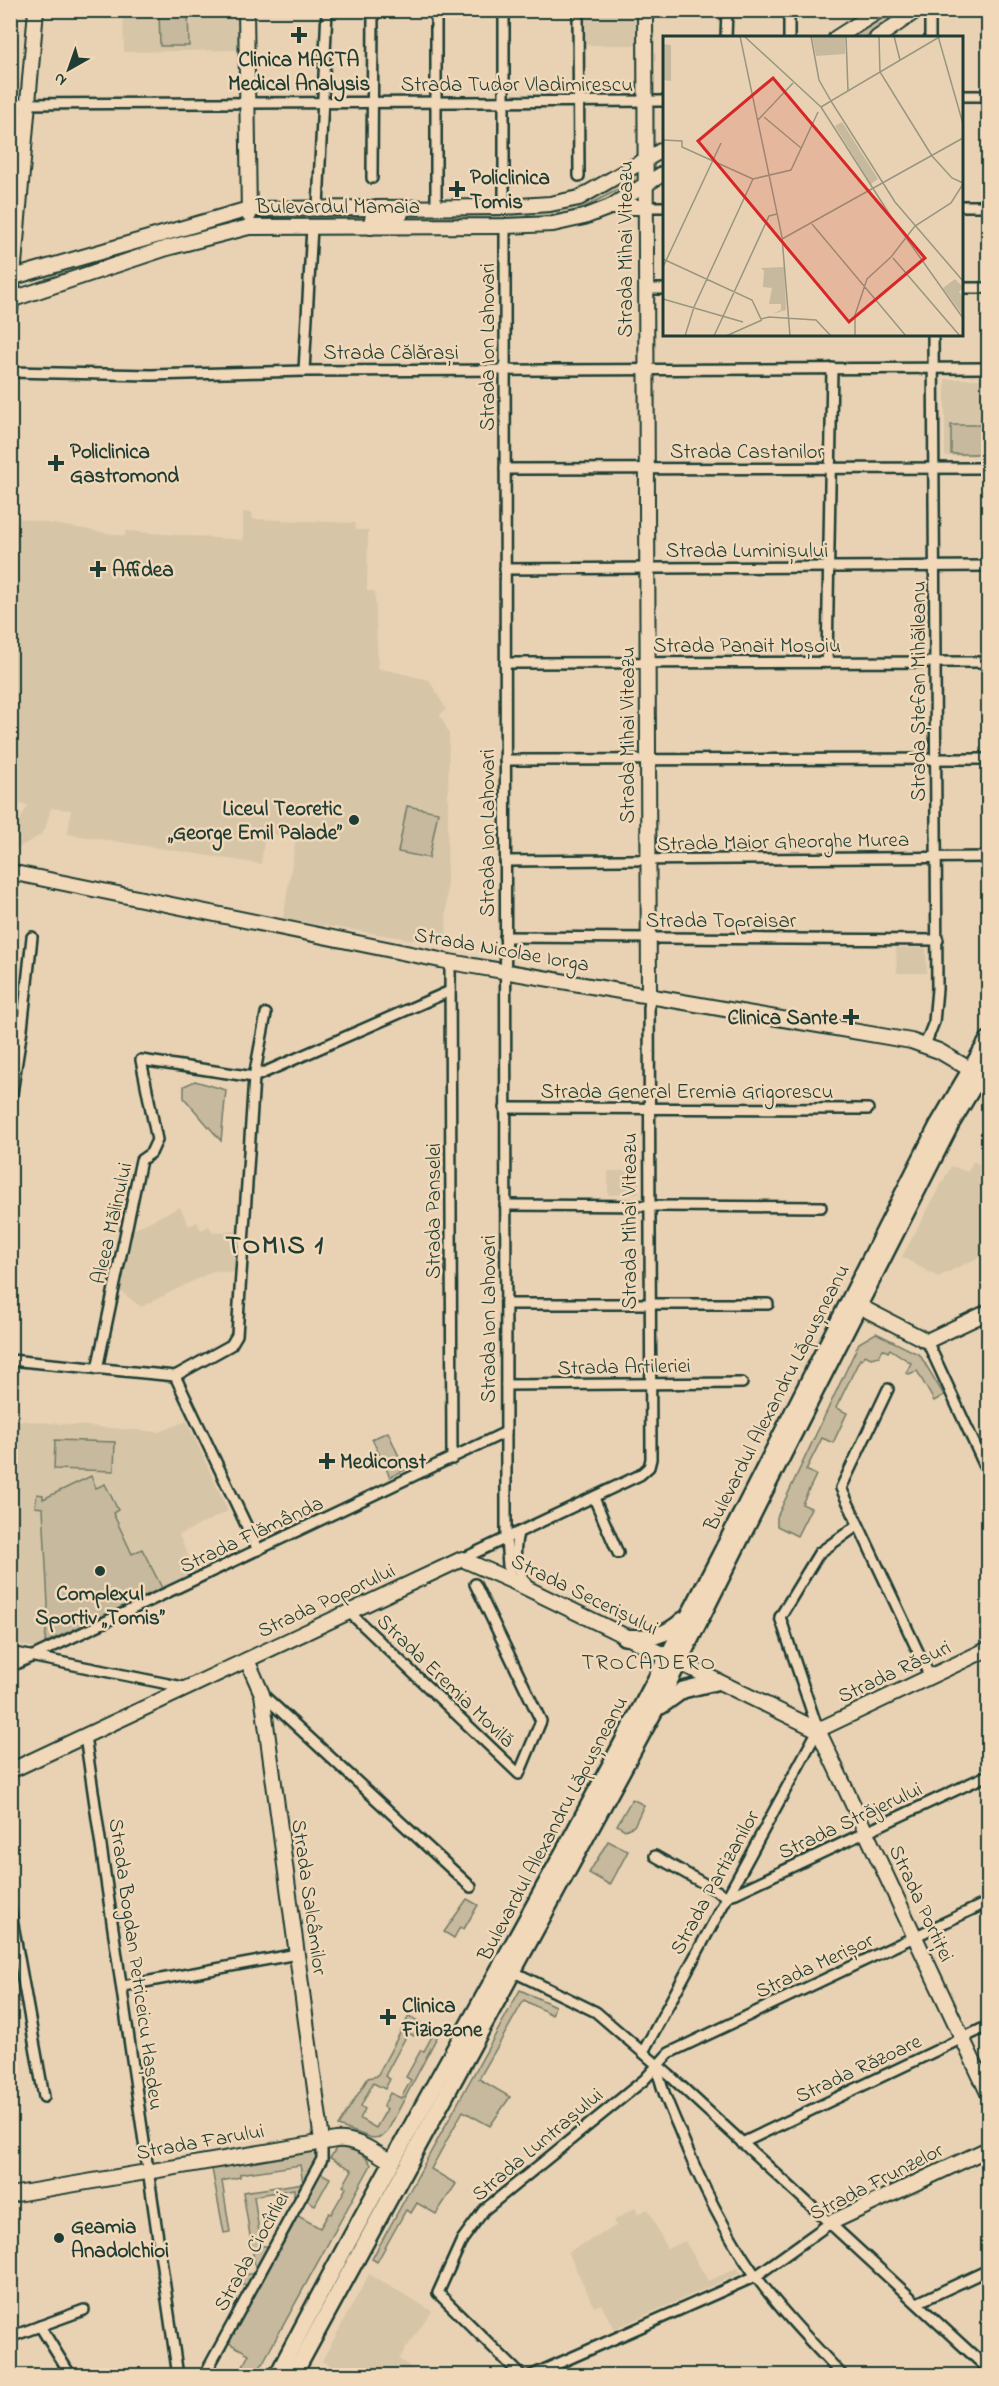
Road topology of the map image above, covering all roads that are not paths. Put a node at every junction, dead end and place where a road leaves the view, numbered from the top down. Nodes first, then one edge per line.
1 (36, 10) edge
2 (246, 10) edge
3 (327, 10) edge
4 (373, 10) edge
5 (436, 10) edge
6 (504, 10) edge
7 (578, 10) edge
8 (645, 10) edge
9 (727, 10) edge
10 (789, 10) edge
11 (880, 10) edge
12 (917, 10) edge
13 (930, 10) edge
14 (726, 36) edge
15 (789, 36) edge
16 (839, 36) edge
17 (880, 36) edge
18 (930, 36) edge
19 (963, 96) edge
20 (988, 96) edge
21 (663, 101) edge
22 (436, 102) junction
23 (504, 102) junction
24 (578, 102) junction
25 (645, 102) junction
26 (247, 103) junction
27 (322, 103) junction
28 (373, 103) junction
29 (10, 104) edge
30 (28, 105) junction
31 (663, 150) edge
32 (645, 162) junction
33 (663, 173) edge
34 (579, 176) dead end
35 (372, 178) dead end
36 (645, 185) junction
37 (440, 206) junction
38 (963, 206) edge
39 (988, 206) edge
40 (318, 207) junction
41 (504, 207) junction
42 (609, 207) junction
43 (646, 207) junction
44 (663, 207) edge
45 (249, 208) junction
46 (371, 226) junction
47 (505, 226) junction
48 (249, 227) junction
49 (312, 227) junction
50 (11, 278) edge
51 (963, 288) edge
52 (988, 288) edge
53 (646, 289) junction
54 (663, 289) edge
55 (11, 304) edge
56 (933, 336) edge
57 (832, 368) junction
58 (933, 368) junction
59 (988, 368) edge
60 (646, 369) junction
61 (505, 370) junction
62 (303, 371) junction
63 (10, 372) edge
64 (830, 468) junction
65 (934, 468) junction
66 (988, 468) edge
67 (505, 469) junction
68 (647, 469) junction
69 (988, 566) edge
70 (828, 567) junction
71 (934, 567) junction
72 (647, 568) junction
73 (505, 569) junction
74 (827, 662) junction
75 (935, 662) junction
76 (988, 662) edge
77 (505, 663) junction
78 (648, 663) junction
79 (936, 759) junction
80 (988, 759) edge
81 (505, 760) junction
82 (648, 760) junction
83 (937, 857) junction
84 (988, 857) edge
85 (648, 860) junction
86 (505, 861) junction
87 (10, 872) edge
88 (32, 937) dead end
89 (505, 937) junction
90 (649, 938) junction
91 (938, 940) junction
92 (450, 962) junction
93 (505, 972) junction
94 (450, 991) junction
95 (649, 997) junction
96 (266, 1014) dead end
97 (988, 1040) edge
98 (926, 1045) junction
99 (980, 1069) edge
100 (254, 1077) junction
101 (10, 1106) edge
102 (505, 1108) junction
103 (650, 1108) junction
104 (868, 1109) dead end
105 (506, 1205) junction
106 (650, 1206) junction
107 (821, 1208) dead end
108 (650, 1303) junction
109 (506, 1304) junction
110 (768, 1304) dead end
111 (859, 1306) junction
112 (988, 1312) edge
113 (927, 1341) junction
114 (10, 1359) edge
115 (97, 1369) junction
116 (175, 1376) junction
117 (742, 1383) dead end
118 (651, 1384) junction
119 (506, 1385) junction
120 (888, 1389) dead end
121 (506, 1432) junction
122 (452, 1459) junction
123 (651, 1459) joint
124 (988, 1473) edge
125 (594, 1497) junction
126 (858, 1524) junction
127 (518, 1533) junction
128 (506, 1538) junction
129 (258, 1550) junction
130 (618, 1553) dead end
131 (462, 1559) junction
132 (514, 1582) junction
133 (475, 1584) dead end
134 (531, 1591) junction
135 (349, 1612) junction
136 (690, 1614) junction
137 (624, 1637) junction
138 (988, 1649) edge
139 (10, 1652) edge
140 (33, 1656) junction
141 (248, 1660) junction
142 (673, 1661) junction
143 (10, 1667) edge
144 (930, 1677) junction
145 (715, 1682) junction
146 (188, 1688) junction
147 (262, 1694) junction
148 (654, 1712) junction
149 (818, 1730) junction
150 (85, 1737) junction
151 (10, 1771) edge
152 (988, 1775) edge
153 (866, 1833) junction
154 (655, 1856) dead end
155 (471, 1887) dead end
156 (726, 1896) junction
157 (988, 1902) edge
158 (10, 1908) edge
159 (915, 1937) junction
160 (297, 1954) junction
161 (14, 1956) edge
162 (514, 1972) junction
163 (123, 1986) junction
164 (988, 2026) edge
165 (963, 2038) junction
166 (643, 2052) junction
167 (657, 2065) junction
168 (988, 2093) edge
169 (44, 2097) dead end
170 (322, 2141) junction
171 (742, 2143) junction
172 (988, 2149) edge
173 (392, 2162) junction
174 (148, 2170) junction
175 (10, 2195) edge
176 (830, 2223) junction
177 (988, 2270) edge
178 (756, 2276) junction
179 (917, 2303) junction
180 (84, 2310) dead end
181 (40, 2326) junction
182 (10, 2337) edge
183 (988, 2369) edge
184 (71, 2376) edge
185 (178, 2376) edge
186 (204, 2376) edge
187 (277, 2376) edge
188 (293, 2376) edge
189 (522, 2376) edge
190 (530, 2376) edge
191 (843, 2376) edge

1 - 30 street
2 - 26 street
3 - 27 street
4 - 28 street
5 - 22 street
6 - 23 street
7 - 24 street
8 - 25 street, Strada Mihai Viteazu
9 - 14 street
10 - 15 street
11 - 16 street
12 - 17 street
13 - 18 street
19 - 20 street
21 - 25 street, Strada Tudor Vladimirescu
22 - 23 street, Strada Tudor Vladimirescu
22 - 28 street, Strada Tudor Vladimirescu
22 - 37 street
23 - 24 street, Strada Tudor Vladimirescu
23 - 41 street
24 - 25 street, Strada Tudor Vladimirescu
24 - 34 street
25 - 32 street, Strada Mihai Viteazu
26 - 27 street, Strada Tudor Vladimirescu
26 - 30 street, Strada Tudor Vladimirescu
26 - 45 street
27 - 28 street, Strada Tudor Vladimirescu
27 - 40 street
28 - 35 street
29 - 30 street, Strada Tudor Vladimirescu
30 - 50 street
31 - 32 street, Bulevardul Mamaia
32 - 36 street, Strada Mihai Viteazu
32 - 41 street, Bulevardul Mamaia
33 - 36 street, Bulevardul Mamaia
36 - 42 street, Bulevardul Mamaia
36 - 43 street, Strada Mihai Viteazu
37 - 40 street, Bulevardul Mamaia
37 - 41 street, Bulevardul Mamaia
37 - 46 street
38 - 39 street
40 - 45 street, Bulevardul Mamaia
42 - 43 street
42 - 47 street, Bulevardul Mamaia
43 - 44 street
43 - 53 street, Strada Mihai Viteazu
45 - 48 street
45 - 50 street, Bulevardul Mamaia
46 - 47 street, Bulevardul Mamaia
46 - 49 street, Bulevardul Mamaia
47 - 61 street, Strada Ion Lahovari
48 - 49 street, Bulevardul Mamaia
48 - 55 street, Bulevardul Mamaia
49 - 62 street
50 - 55 street
51 - 52 street
53 - 54 street
53 - 60 street, Strada Mihai Viteazu
56 - 58 street, Strada Ștefan Mihăileanu
57 - 58 street, Strada Călărași
57 - 60 street, Strada Călărași
57 - 64 street
58 - 59 street, Strada Călărași
58 - 65 street, Strada Ștefan Mihăileanu
60 - 61 street, Strada Călărași
60 - 68 street, Strada Mihai Viteazu
61 - 62 street, Strada Călărași
61 - 67 street, Strada Ion Lahovari
62 - 63 street, Strada Călărași
64 - 65 street, Strada Castanilor
64 - 68 street, Strada Castanilor
64 - 70 street
65 - 66 street, Strada Castanilor
65 - 71 street, Strada Ștefan Mihăileanu
67 - 68 street, Strada Castanilor
67 - 73 street, Strada Ion Lahovari
68 - 72 street, Strada Mihai Viteazu
69 - 71 street, Strada Luminișului
70 - 71 street, Strada Luminișului
70 - 72 street, Strada Luminișului
70 - 74 street
71 - 75 street, Strada Ștefan Mihăileanu
72 - 73 street, Strada Luminișului
72 - 78 street, Strada Mihai Viteazu
73 - 77 street, Strada Ion Lahovari
74 - 75 street, Strada Panait Moșoiu
74 - 78 street, Strada Panait Moșoiu
75 - 76 street, Strada Panait Moșoiu
75 - 79 street, Strada Ștefan Mihăileanu
77 - 78 street, Strada Panait Moșoiu
77 - 81 street, Strada Ion Lahovari
78 - 82 street, Strada Mihai Viteazu
79 - 80 street
79 - 82 street
79 - 83 street, Strada Ștefan Mihăileanu
81 - 82 street
81 - 86 street, Strada Ion Lahovari
82 - 85 street, Strada Mihai Viteazu
83 - 84 street, Strada Maior Gheorghe Murea
83 - 85 street, Strada Maior Gheorghe Murea
83 - 91 street, Strada Ștefan Mihăileanu
85 - 86 street, Strada Maior Gheorghe Murea
85 - 90 street, Strada Mihai Viteazu
86 - 89 street, Strada Ion Lahovari
87 - 92 street, Strada Nicolae Iorga
88 - 101 street
89 - 90 street, Strada Topraisar
89 - 93 street, Strada Ion Lahovari
90 - 91 street, Strada Topraisar
90 - 95 street, Strada Mihai Viteazu
91 - 98 street, Strada Ștefan Mihăileanu
92 - 93 street, Strada Nicolae Iorga
92 - 94 street, Strada Panselei
93 - 95 street, Strada Nicolae Iorga
93 - 102 street, Strada Ion Lahovari
94 - 100 street
94 - 122 street, Strada Panselei
95 - 98 street, Strada Nicolae Iorga
95 - 103 street, Strada Mihai Viteazu
96 - 100 street
97 - 99 main road, Bulevardul Alexandru Lăpușneanu
98 - 99 street, Strada Nicolae Iorga
99 - 111 main road, Bulevardul Alexandru Lăpușneanu
99 - 136 main road, Bulevardul Alexandru Lăpușneanu
100 - 115 street, Aleea Mălinului
100 - 116 street
102 - 103 street, Strada General Eremia Grigorescu
102 - 105 street, Strada Ion Lahovari
103 - 104 street, Strada General Eremia Grigorescu
103 - 106 street, Strada Mihai Viteazu
105 - 106 street
105 - 109 street, Strada Ion Lahovari
106 - 107 street
106 - 108 street, Strada Mihai Viteazu
108 - 109 street
108 - 110 street
108 - 118 street, Strada Mihai Viteazu
109 - 119 street, Strada Ion Lahovari
111 - 113 street
111 - 142 main road, Bulevardul Alexandru Lăpușneanu
112 - 113 street
113 - 124 street
114 - 115 street
115 - 116 street
116 - 129 street
117 - 118 street, Strada Artileriei
118 - 119 street, Strada Artileriei
118 - 123 street, Strada Mihai Viteazu
119 - 121 street, Strada Ion Lahovari
120 - 126 street
121 - 122 street, Strada Flămânda
121 - 128 street, Strada Ion Lahovari
122 - 129 street, Strada Flămânda
123 - 125 street, Strada Poporului
125 - 127 street, Strada Poporului
125 - 130 street
126 - 144 street
126 - 149 street
127 - 128 street, Strada Poporului
127 - 134 street
128 - 131 street, Strada Poporului
128 - 132 street, Strada Ion Lahovari
129 - 140 street, Strada Flămânda
131 - 132 street, Strada Secerișului
131 - 135 street, Strada Poporului
132 - 134 street, Strada Secerișului
133 - 135 street, Strada Eremia Movilă
134 - 137 street, Strada Secerișului
135 - 141 street, Strada Poporului
136 - 137 main road
136 - 142 main road, Bulevardul Alexandru Lăpușneanu
137 - 142 street, Strada Secerișului
138 - 144 street, Strada Răsuri
139 - 140 street
140 - 143 street, Strada Flămânda
140 - 146 street
141 - 146 street, Strada Poporului
141 - 147 street, Strada Salcâmilor
142 - 145 street, Strada Secerișului
142 - 148 main road, Bulevardul Alexandru Lăpușneanu
142 - 173 main road, Bulevardul Alexandru Lăpușneanu
144 - 149 street, Strada Răsuri
145 - 148 main road
145 - 149 street, Strada Secerișului
146 - 150 street, Strada Poporului
147 - 155 street
147 - 160 street, Strada Salcâmilor
148 - 162 main road, Bulevardul Alexandru Lăpușneanu
149 - 153 street, Strada Portiței
149 - 156 street, Strada Partizanilor
150 - 151 street, Strada Poporului
150 - 163 street, Strada Bogdan Petriceicu Hașdeu
152 - 153 street, Strada Străjerului
153 - 156 street, Strada Străjerului
153 - 159 street, Strada Portiței
154 - 156 street
156 - 166 street, Strada Partizanilor
157 - 159 street, Strada Merișor
158 - 161 street
159 - 165 street, Strada Portiței
159 - 167 street, Strada Merișor
160 - 163 street
160 - 170 street, Strada Salcâmilor
161 - 169 street
162 - 166 street
162 - 188 main road, Bulevardul Alexandru Lăpușneanu
163 - 174 street, Strada Bogdan Petriceicu Hașdeu
164 - 165 street, Strada Răzoare
165 - 168 street, Strada Portiței
165 - 171 street, Strada Răzoare
166 - 167 street
167 - 171 street
167 - 178 street
167 - 189 street, Strada Luntrașului
170 - 173 street, Strada Farului
170 - 174 street, Strada Farului
170 - 186 street, Strada Ciocîrliei
171 - 176 street
172 - 176 street, Strada Frunzelor
173 - 187 main road, Bulevardul Alexandru Lăpușneanu
174 - 175 street, Strada Farului
174 - 185 street, Strada Bogdan Petriceicu Hașdeu
176 - 178 street, Strada Frunzelor
176 - 179 street
177 - 179 street
178 - 190 street, Strada Frunzelor
178 - 191 street
179 - 183 street
180 - 181 street
181 - 182 street
181 - 184 street

